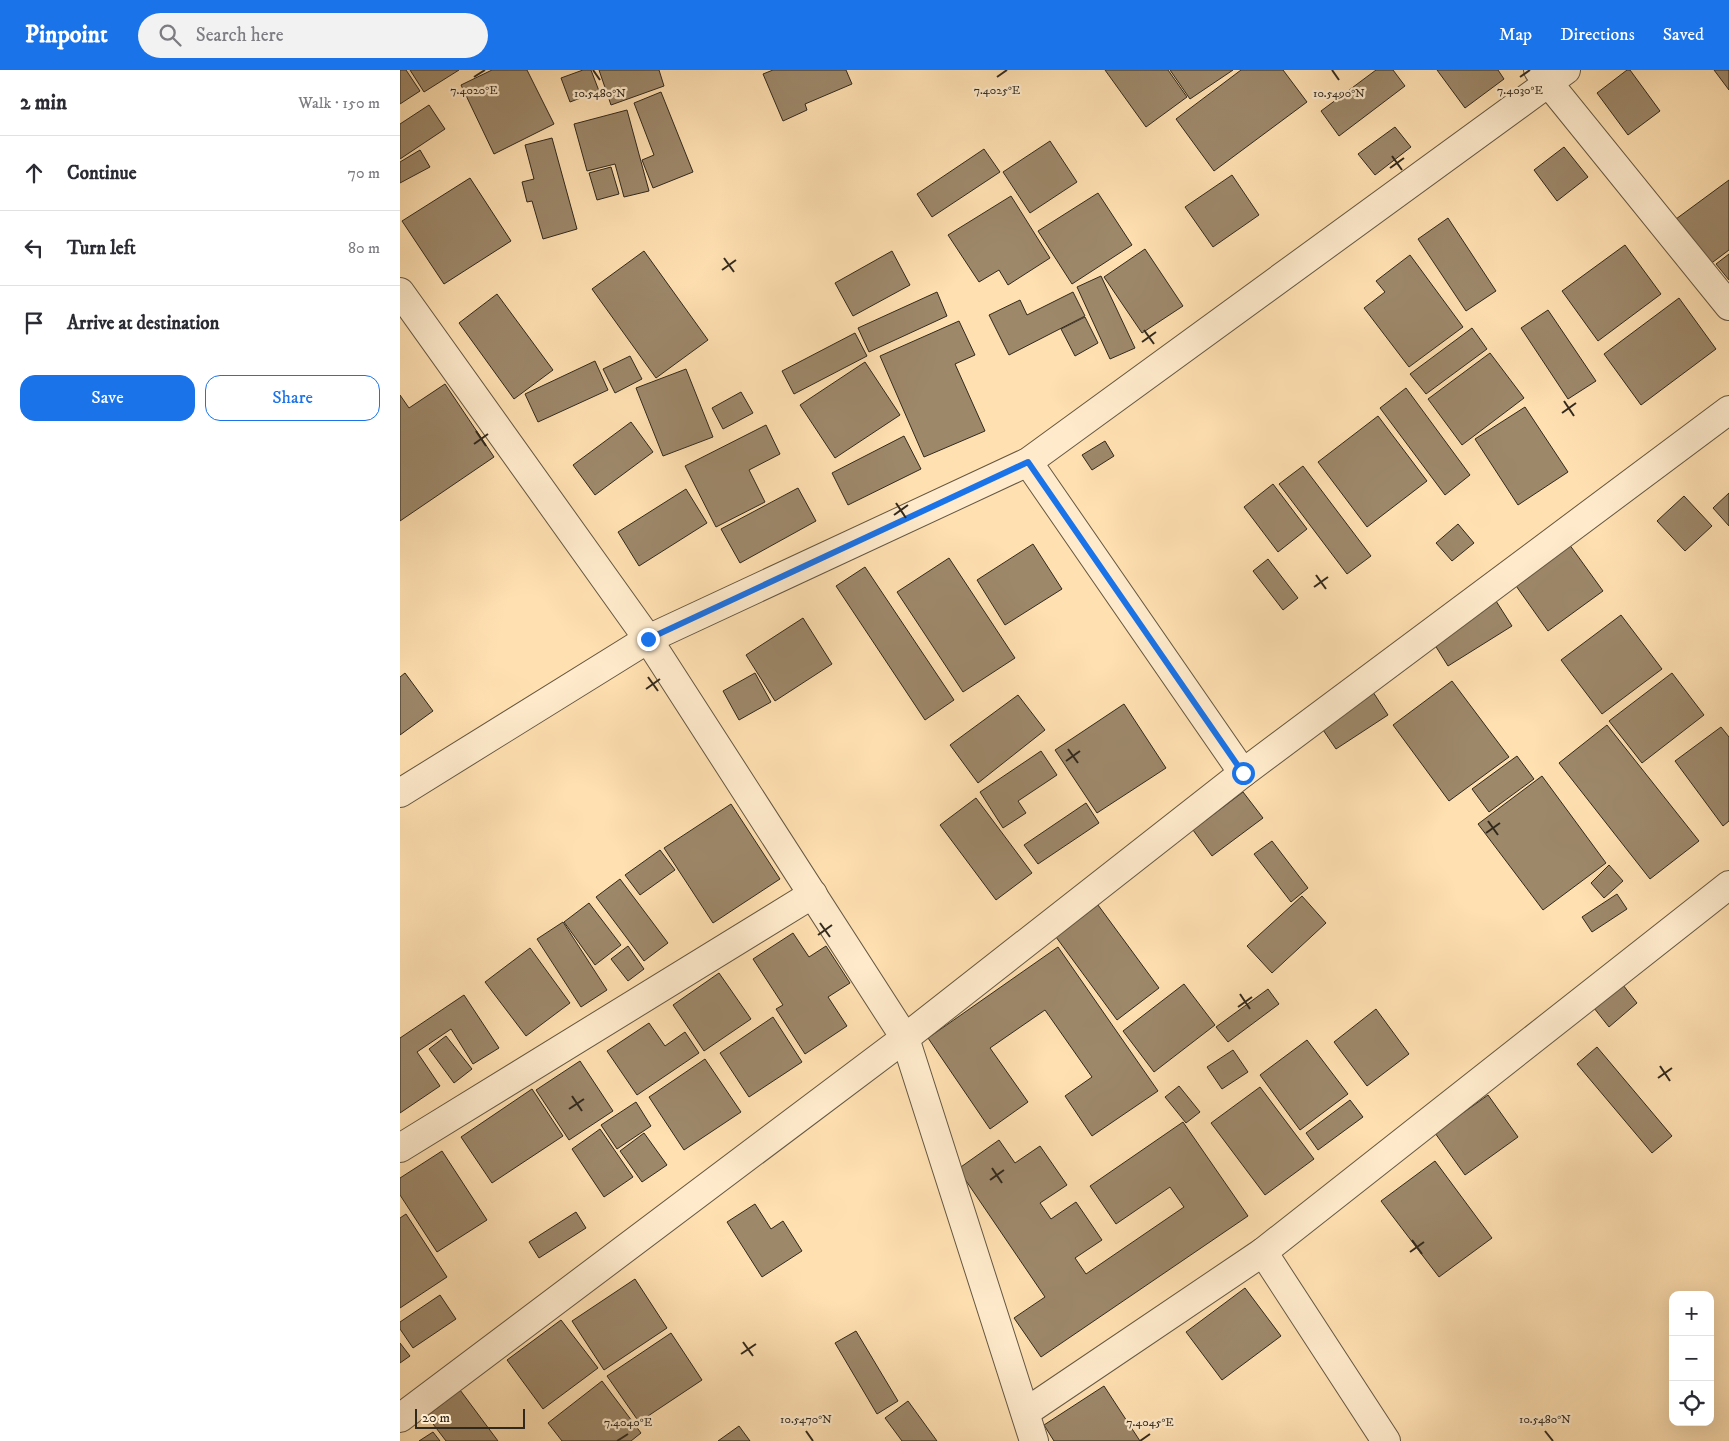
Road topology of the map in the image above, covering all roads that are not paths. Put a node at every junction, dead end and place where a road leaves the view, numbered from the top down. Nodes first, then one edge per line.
1 (1551, 74) edge
2 (401, 297) edge
3 (1729, 306) edge
4 (1729, 410) edge
5 (1028, 462) junction
6 (648, 639) junction
7 (1243, 773) junction
8 (400, 794) edge
9 (1729, 885) edge
10 (813, 894) junction
11 (905, 1038) junction
12 (400, 1148) edge
13 (1263, 1252) junction
14 (1026, 1412) junction
15 (400, 1418) edge
16 (1034, 1441) edge
17 (1386, 1441) edge

1 - 3 street
1 - 5 street
2 - 6 street
4 - 7 street
5 - 6 street
5 - 7 street
6 - 8 street
6 - 10 street
7 - 11 street
9 - 13 street
10 - 11 street
10 - 12 street
11 - 14 street
11 - 15 street
13 - 14 street
13 - 17 street
14 - 16 street

